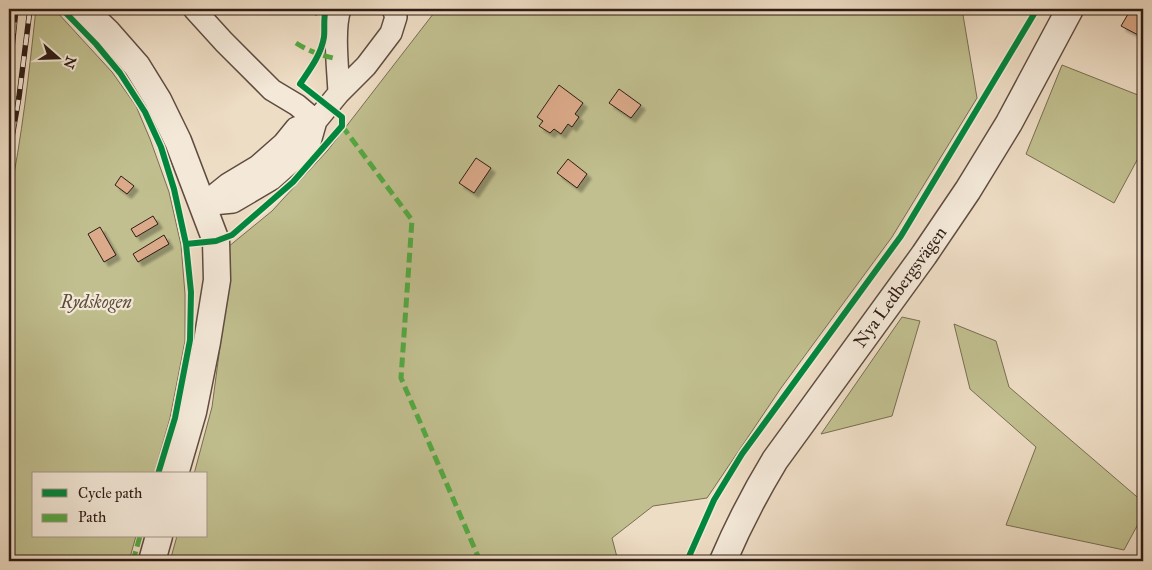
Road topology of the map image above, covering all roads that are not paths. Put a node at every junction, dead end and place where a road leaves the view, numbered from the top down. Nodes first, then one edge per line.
1 (83, 9) edge
2 (194, 9) edge
3 (340, 9) edge
4 (393, 9) edge
5 (1070, 9) edge
6 (272, 90) junction
7 (339, 93) junction
8 (316, 121) junction
9 (303, 135) junction
10 (202, 205) junction
11 (176, 472) edge
12 (158, 538) edge
13 (152, 561) edge
14 (724, 561) edge

1 - 10 street
2 - 6 street
3 - 7 street
4 - 7 street
5 - 14 street, Nya Ledbergsvägen
6 - 8 street
6 - 9 street
7 - 8 street
8 - 9 street
9 - 10 street
10 - 11 street
12 - 13 street

